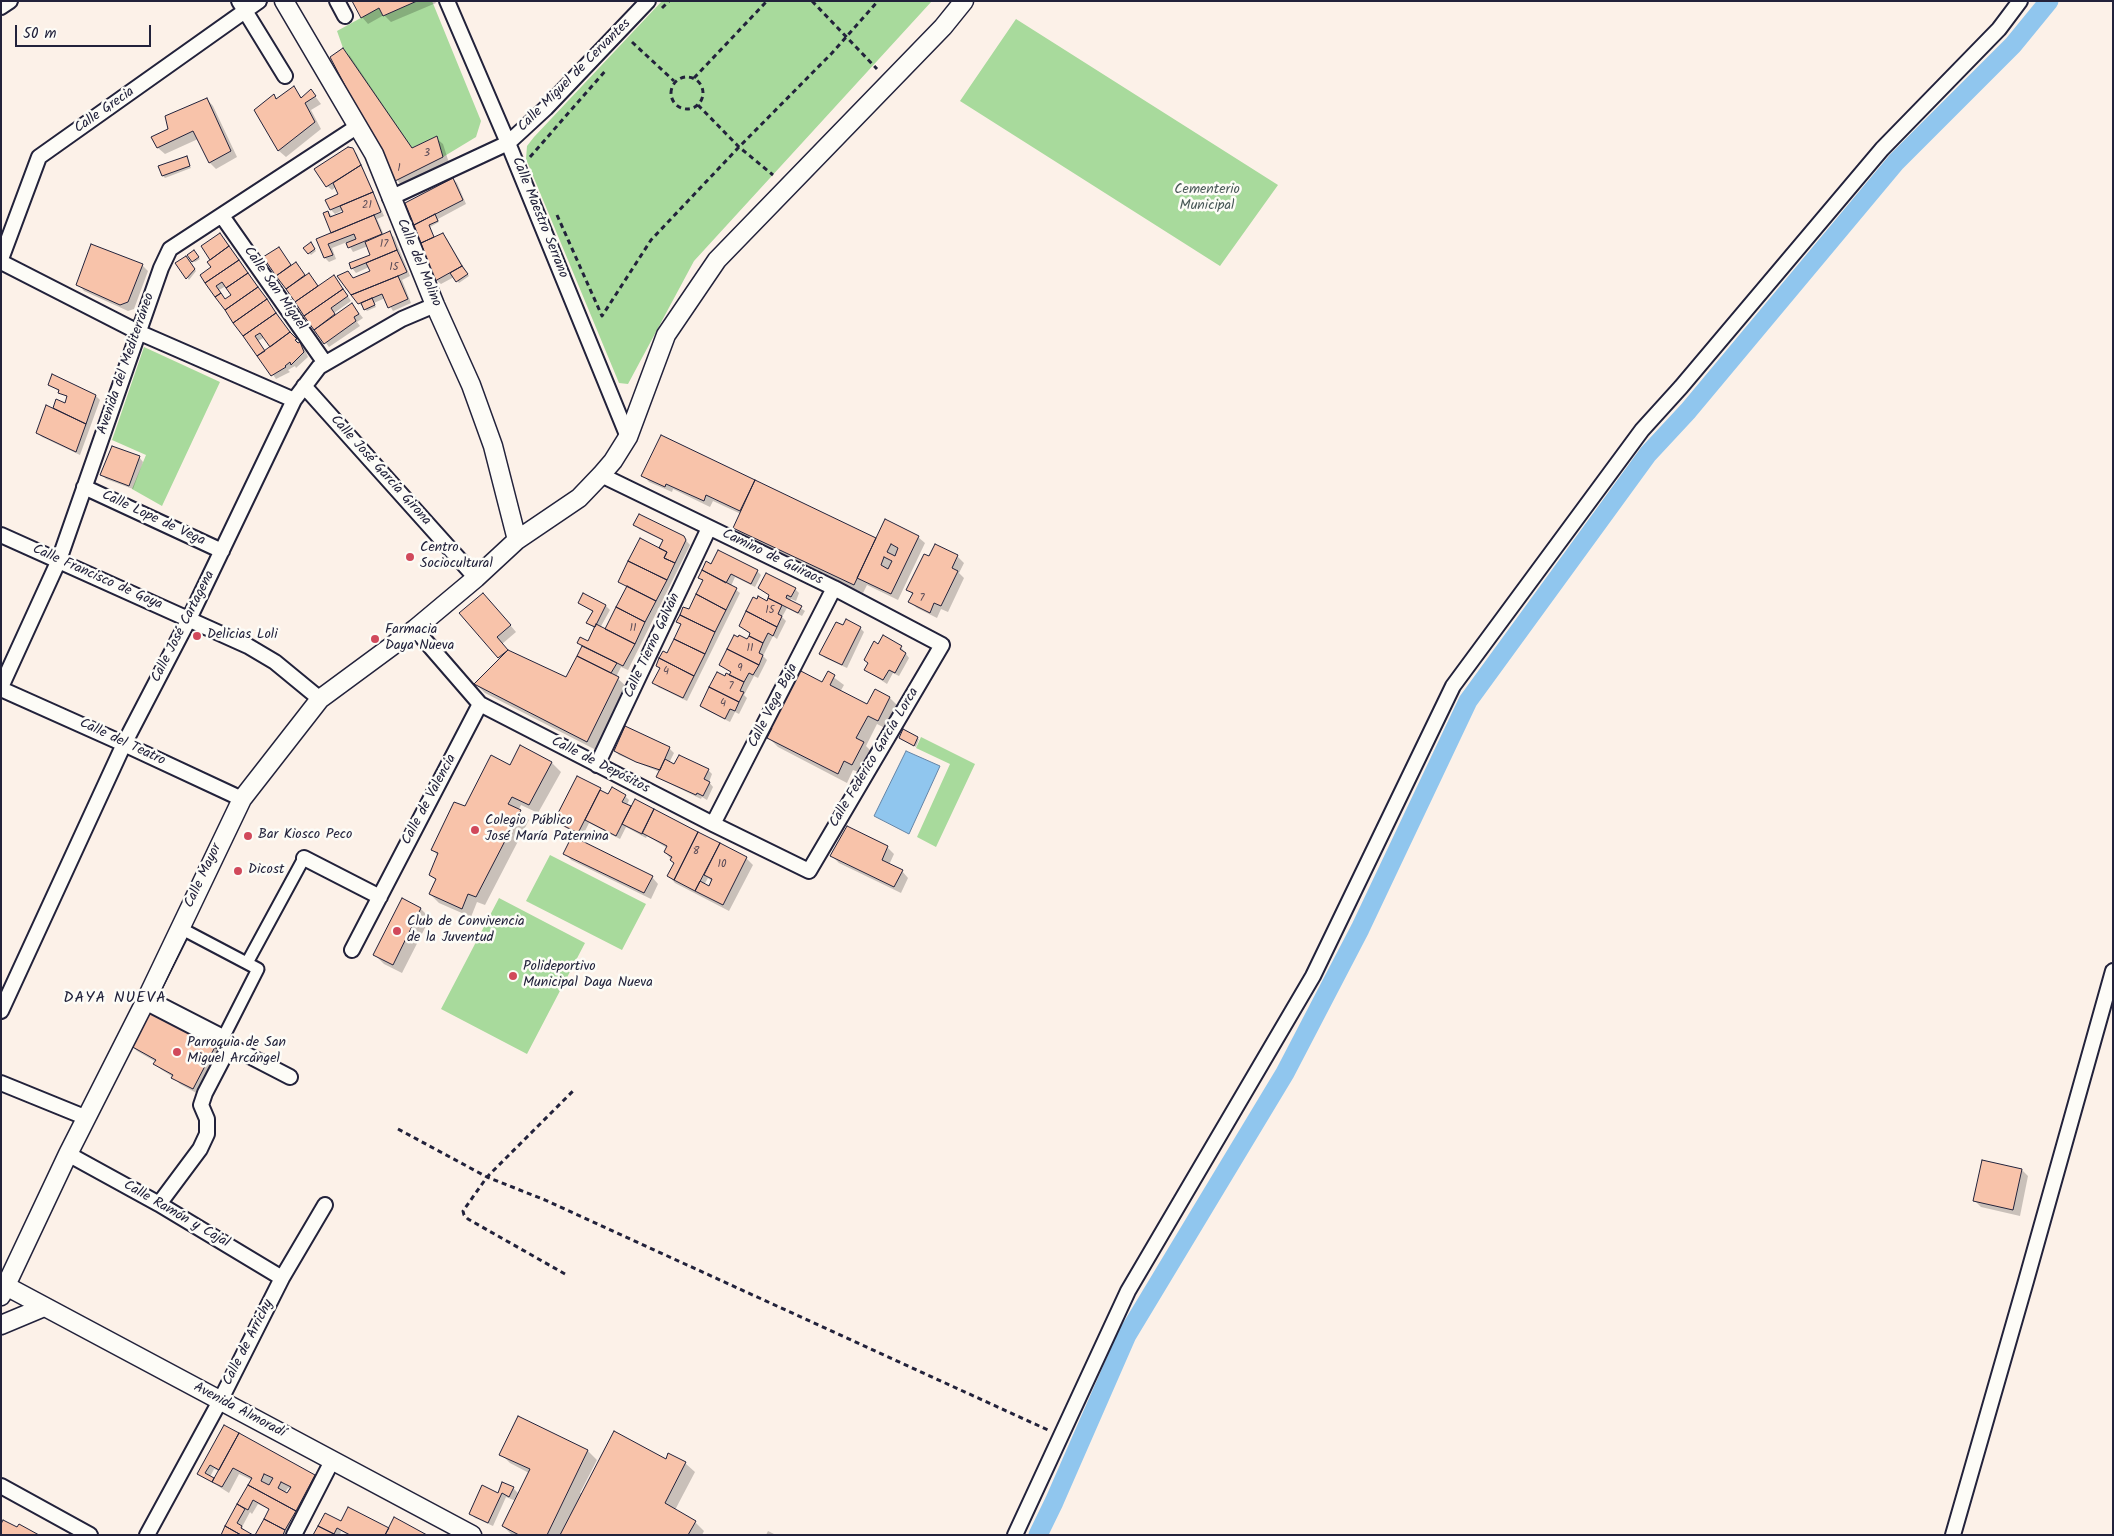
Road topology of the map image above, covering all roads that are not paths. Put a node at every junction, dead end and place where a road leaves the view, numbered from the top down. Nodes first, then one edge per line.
1 (10, 1) edge
2 (260, 1) edge
3 (284, 1) edge
4 (337, 1) edge
5 (447, 1) edge
6 (648, 1) edge
7 (964, 1) edge
8 (2020, 1) edge
9 (1, 7) edge
10 (242, 7) edge
11 (346, 16) dead end
12 (285, 76) dead end
13 (358, 126) junction
14 (508, 143) junction
15 (390, 198) junction
16 (222, 216) junction
17 (1, 261) edge
18 (435, 306) junction
19 (138, 332) junction
20 (325, 363) junction
21 (304, 386) junction
22 (294, 400) junction
23 (628, 437) junction
24 (601, 475) junction
25 (84, 487) junction
26 (710, 528) junction
27 (1, 535) edge
28 (517, 540) junction
29 (222, 552) junction
30 (59, 560) junction
31 (476, 578) junction
32 (834, 588) junction
33 (189, 619) junction
34 (414, 629) junction
35 (942, 645) joint
36 (1, 688) edge
37 (320, 699) junction
38 (480, 704) junction
39 (124, 744) junction
40 (597, 764) junction
41 (242, 799) junction
42 (714, 824) junction
43 (304, 858) joint
44 (809, 871) joint
45 (380, 897) junction
46 (352, 950) dead end
47 (247, 963) junction
48 (2113, 971) edge
49 (145, 1002) junction
50 (1, 1012) edge
51 (230, 1045) junction
52 (290, 1077) dead end
53 (1, 1083) edge
54 (87, 1118) junction
55 (68, 1154) junction
56 (160, 1204) junction
57 (325, 1205) dead end
58 (282, 1278) junction
59 (4, 1291) edge
60 (44, 1307) junction
61 (1, 1325) edge
62 (220, 1400) junction
63 (332, 1460) junction
64 (1, 1486) edge
65 (448, 1529) edge
66 (90, 1535) edge
67 (147, 1535) edge
68 (294, 1535) edge
69 (472, 1535) edge
70 (1015, 1535) edge
71 (1953, 1535) edge

1 - 9 street
2 - 10 street, Calle Grecia
3 - 13 street, Calle del Molino
4 - 11 street
5 - 14 street, Calle Maestro Serrano
6 - 14 street, Calle Miguel de Cervantes
7 - 23 street, Calle Mayor
8 - 70 street
10 - 12 street
10 - 17 street, Calle Grecia
13 - 15 street, Calle del Molino
13 - 16 street, Avenida del Mediterráneo
14 - 15 street, Calle Miguel de Cervantes
14 - 23 street, Calle Maestro Serrano
15 - 18 street, Calle del Molino
16 - 19 street, Avenida del Mediterráneo
16 - 20 street, Calle San Miguel
17 - 19 street
18 - 20 street, Calle José Cartagena
18 - 28 street, Calle del Molino
19 - 22 street
19 - 25 street, Avenida del Mediterráneo
20 - 21 street, Calle José Cartagena
21 - 22 street, Calle José Cartagena
21 - 31 street, Calle José García Girona
22 - 29 street, Calle José Cartagena
23 - 24 street, Calle Mayor
24 - 26 street, Camino de Guiraos
24 - 28 street, Calle Mayor
25 - 29 street, Calle Lope de Vega
25 - 30 street, Avenida del Mediterráneo
26 - 32 street, Camino de Guiraos
26 - 40 street, Calle Tierno Galván
27 - 30 street, Calle Francisco de Goya
28 - 31 street, Calle Mayor
29 - 33 street, Calle José Cartagena
30 - 33 street, Calle Francisco de Goya
30 - 36 street, Avenida del Mediterráneo
31 - 34 street, Calle Mayor
32 - 35 street, Camino de Guiraos
32 - 42 street, Calle Vega Baja
33 - 37 street, Calle Francisco de Goya
33 - 39 street, Calle José Cartagena
34 - 37 street, Calle Mayor
34 - 38 street, Calle de Depósitos
35 - 44 street, Calle Federico García Lorca
36 - 39 street, Calle del Teatro
37 - 41 street, Calle Mayor
38 - 40 street, Calle de Depósitos
38 - 45 street, Calle de Valencia
39 - 41 street, Calle del Teatro
39 - 50 street, Calle José Cartagena
40 - 42 street, Calle de Depósitos
41 - 49 street, Calle Mayor
42 - 44 street, Calle de Depósitos
43 - 45 street
43 - 47 street
45 - 46 street, Calle de Valencia
47 - 47 street
48 - 71 street
49 - 51 street
49 - 54 street, Calle Mayor
51 - 52 street
51 - 56 street
53 - 54 street
54 - 55 street, Calle Mayor
55 - 56 street, Calle Ramón y Cajal
55 - 59 street, Calle Mayor
56 - 58 street, Calle Ramón y Cajal
57 - 58 street, Calle de Arrichy
58 - 62 street, Calle de Arrichy
59 - 60 street, Avenida Almoradí
60 - 61 street
60 - 62 street, Avenida Almoradí
62 - 63 street, Avenida Almoradí
62 - 67 street, Calle de Arrichy
63 - 65 street, Avenida Almoradí
63 - 68 street
64 - 66 street
65 - 69 street, Avenida Almoradí

